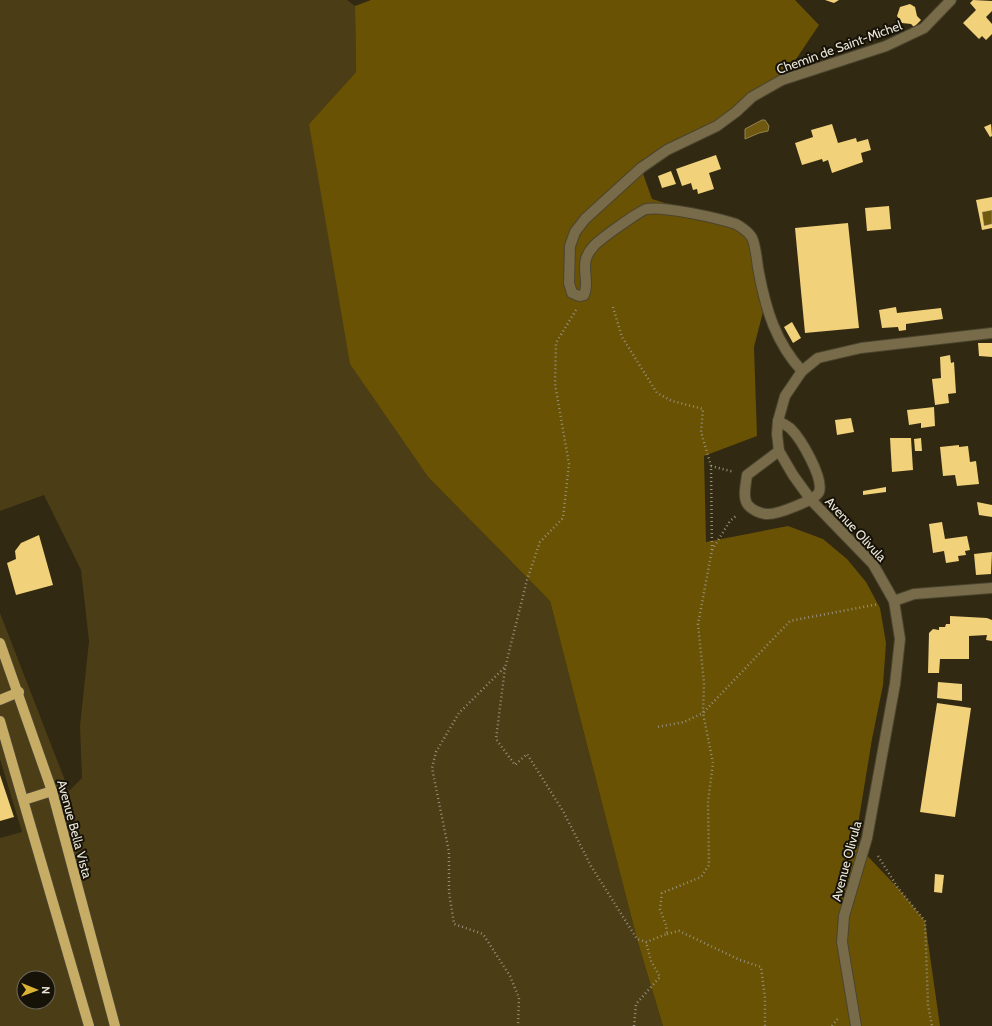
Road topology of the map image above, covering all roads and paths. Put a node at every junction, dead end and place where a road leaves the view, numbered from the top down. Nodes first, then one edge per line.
1 (951, 0) edge
2 (579, 296) junction
3 (613, 307) dead end
4 (992, 333) edge
5 (802, 371) junction
6 (778, 421) junction
7 (780, 451) junction
8 (711, 466) junction
9 (747, 475) junction
10 (811, 500) junction
11 (747, 505) junction
12 (712, 550) junction
13 (992, 588) edge
14 (894, 601) junction
15 (0, 643) edge
16 (505, 668) junction
17 (18, 692) junction
18 (0, 700) edge
19 (703, 713) junction
20 (0, 721) edge
21 (657, 727) dead end
22 (52, 791) junction
23 (24, 800) junction
24 (867, 838) junction
25 (667, 934) junction
26 (646, 942) junction
27 (89, 1026) edge
28 (115, 1026) edge
29 (518, 1026) edge
30 (634, 1026) edge
31 (765, 1026) edge
32 (856, 1026) edge
33 (932, 1026) edge

1 - 2 street, Chemin de Saint-Michel
2 - 5 street
2 - 16 path
3 - 8 path
4 - 5 street, Avenue Olivula
5 - 6 street, Avenue Olivula
6 - 7 street, Avenue Olivula
6 - 10 street
7 - 9 street
7 - 10 street, Avenue Olivula
8 - 9 path
8 - 12 path
9 - 11 street
10 - 11 street
10 - 14 street, Avenue Olivula
11 - 12 path
12 - 19 path
13 - 14 street
14 - 19 path
14 - 24 street, Avenue Olivula
15 - 17 main road, Avenue Bella Vista
16 - 26 path
16 - 29 path
17 - 18 main road
17 - 22 main road, Avenue Bella Vista
19 - 21 path
19 - 25 path
20 - 23 main road
22 - 23 main road
22 - 28 main road, Avenue Bella Vista
23 - 27 main road
24 - 32 street, Avenue Olivula
24 - 33 path
25 - 26 path
25 - 31 path
26 - 30 path

